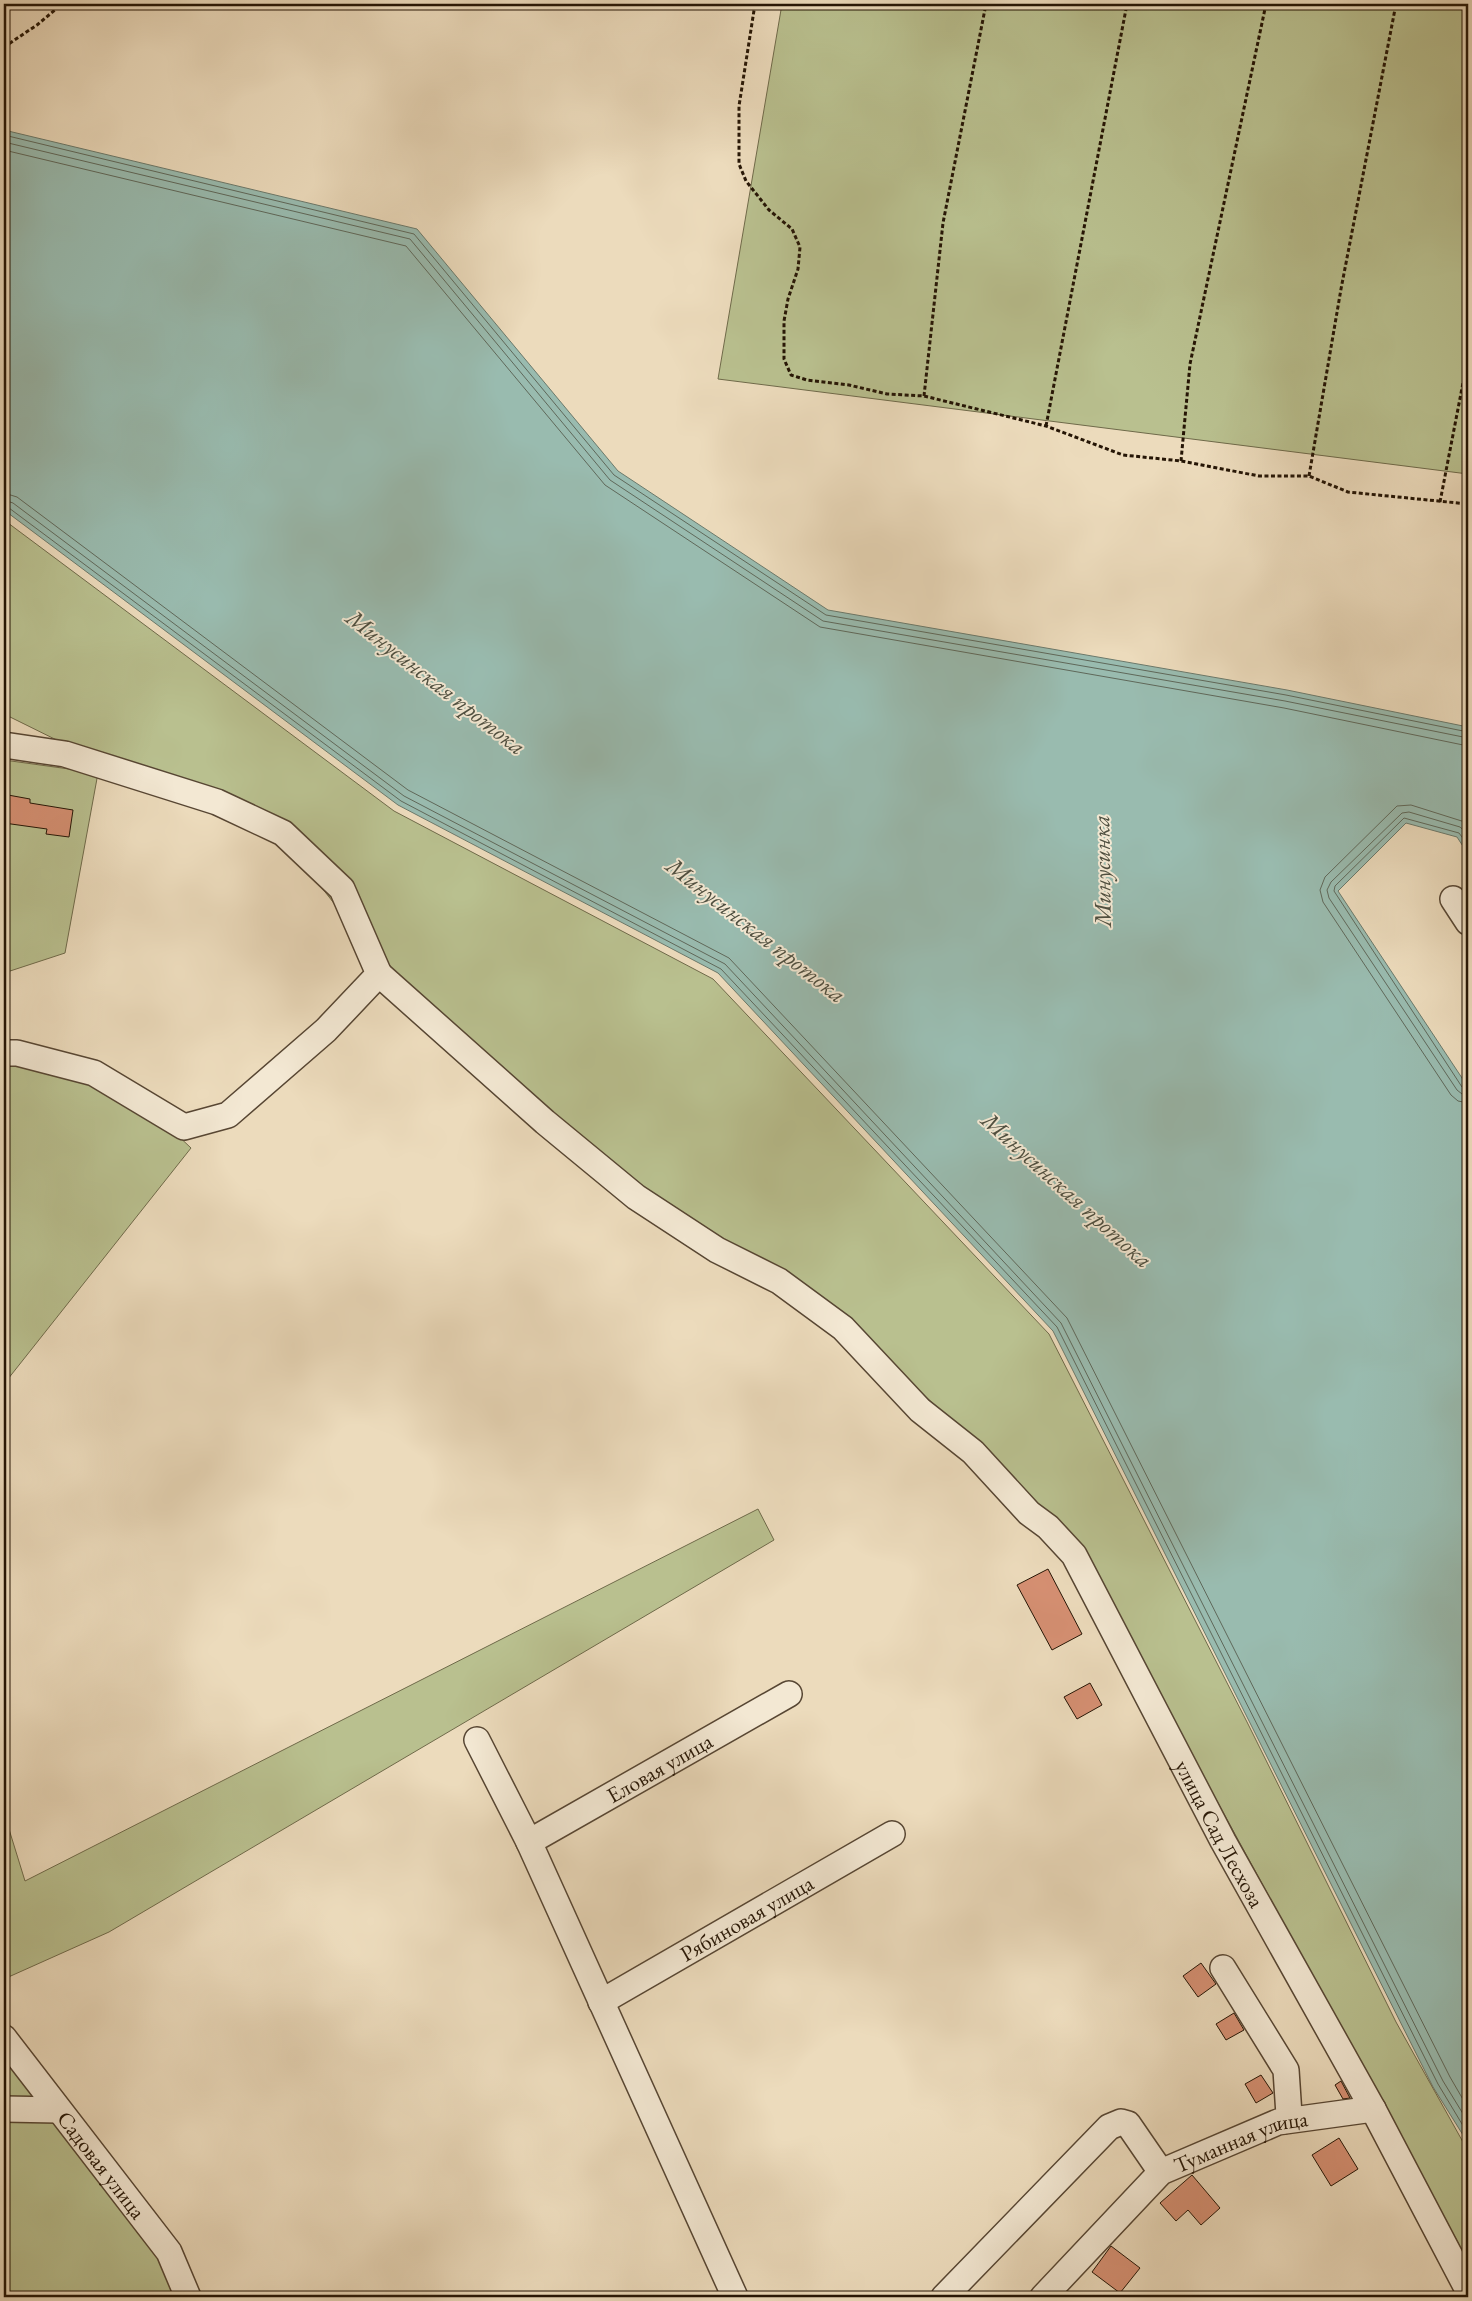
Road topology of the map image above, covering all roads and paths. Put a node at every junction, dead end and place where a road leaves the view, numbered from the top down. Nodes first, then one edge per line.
1 (62, 4) edge
2 (755, 4) edge
3 (986, 4) edge
4 (1127, 4) edge
5 (1266, 4) edge
6 (1396, 4) edge
7 (4, 48) edge
8 (1468, 357) edge
9 (924, 396) junction
10 (1046, 426) junction
11 (1181, 461) junction
12 (1309, 476) junction
13 (1440, 502) junction
14 (1468, 504) edge
15 (4, 745) edge
16 (1453, 899) dead end
17 (1468, 922) edge
18 (379, 974) junction
19 (4, 1053) edge
20 (789, 1694) dead end
21 (477, 1740) dead end
22 (892, 1834) dead end
23 (529, 1842) junction
24 (1223, 1968) dead end
25 (601, 2002) junction
26 (4, 2038) edge
27 (4, 2108) edge
28 (1373, 2109) junction
29 (58, 2110) junction
30 (1283, 2121) junction
31 (1161, 2172) junction
32 (1468, 2290) edge
33 (188, 2297) edge
34 (736, 2297) edge
35 (944, 2297) edge
36 (1043, 2297) edge

1 - 7 path
2 - 9 path
3 - 9 path
4 - 10 path
5 - 11 path
6 - 12 path
8 - 13 path
9 - 10 path
10 - 11 path
11 - 12 path
12 - 13 path
13 - 14 path
15 - 18 street
16 - 17 street
18 - 19 street
18 - 28 street, улица Сад Лесхоза
20 - 23 street, Еловая улица
21 - 23 street
22 - 25 street, Рябиновая улица
23 - 25 street
24 - 30 street
25 - 34 street
26 - 29 street, Садовая улица
27 - 29 street
28 - 30 street, Туманная улица
28 - 32 street, улица Сад Лесхоза
29 - 33 street, Садовая улица
30 - 31 street, Туманная улица
31 - 35 street
31 - 36 street, Туманная улица

